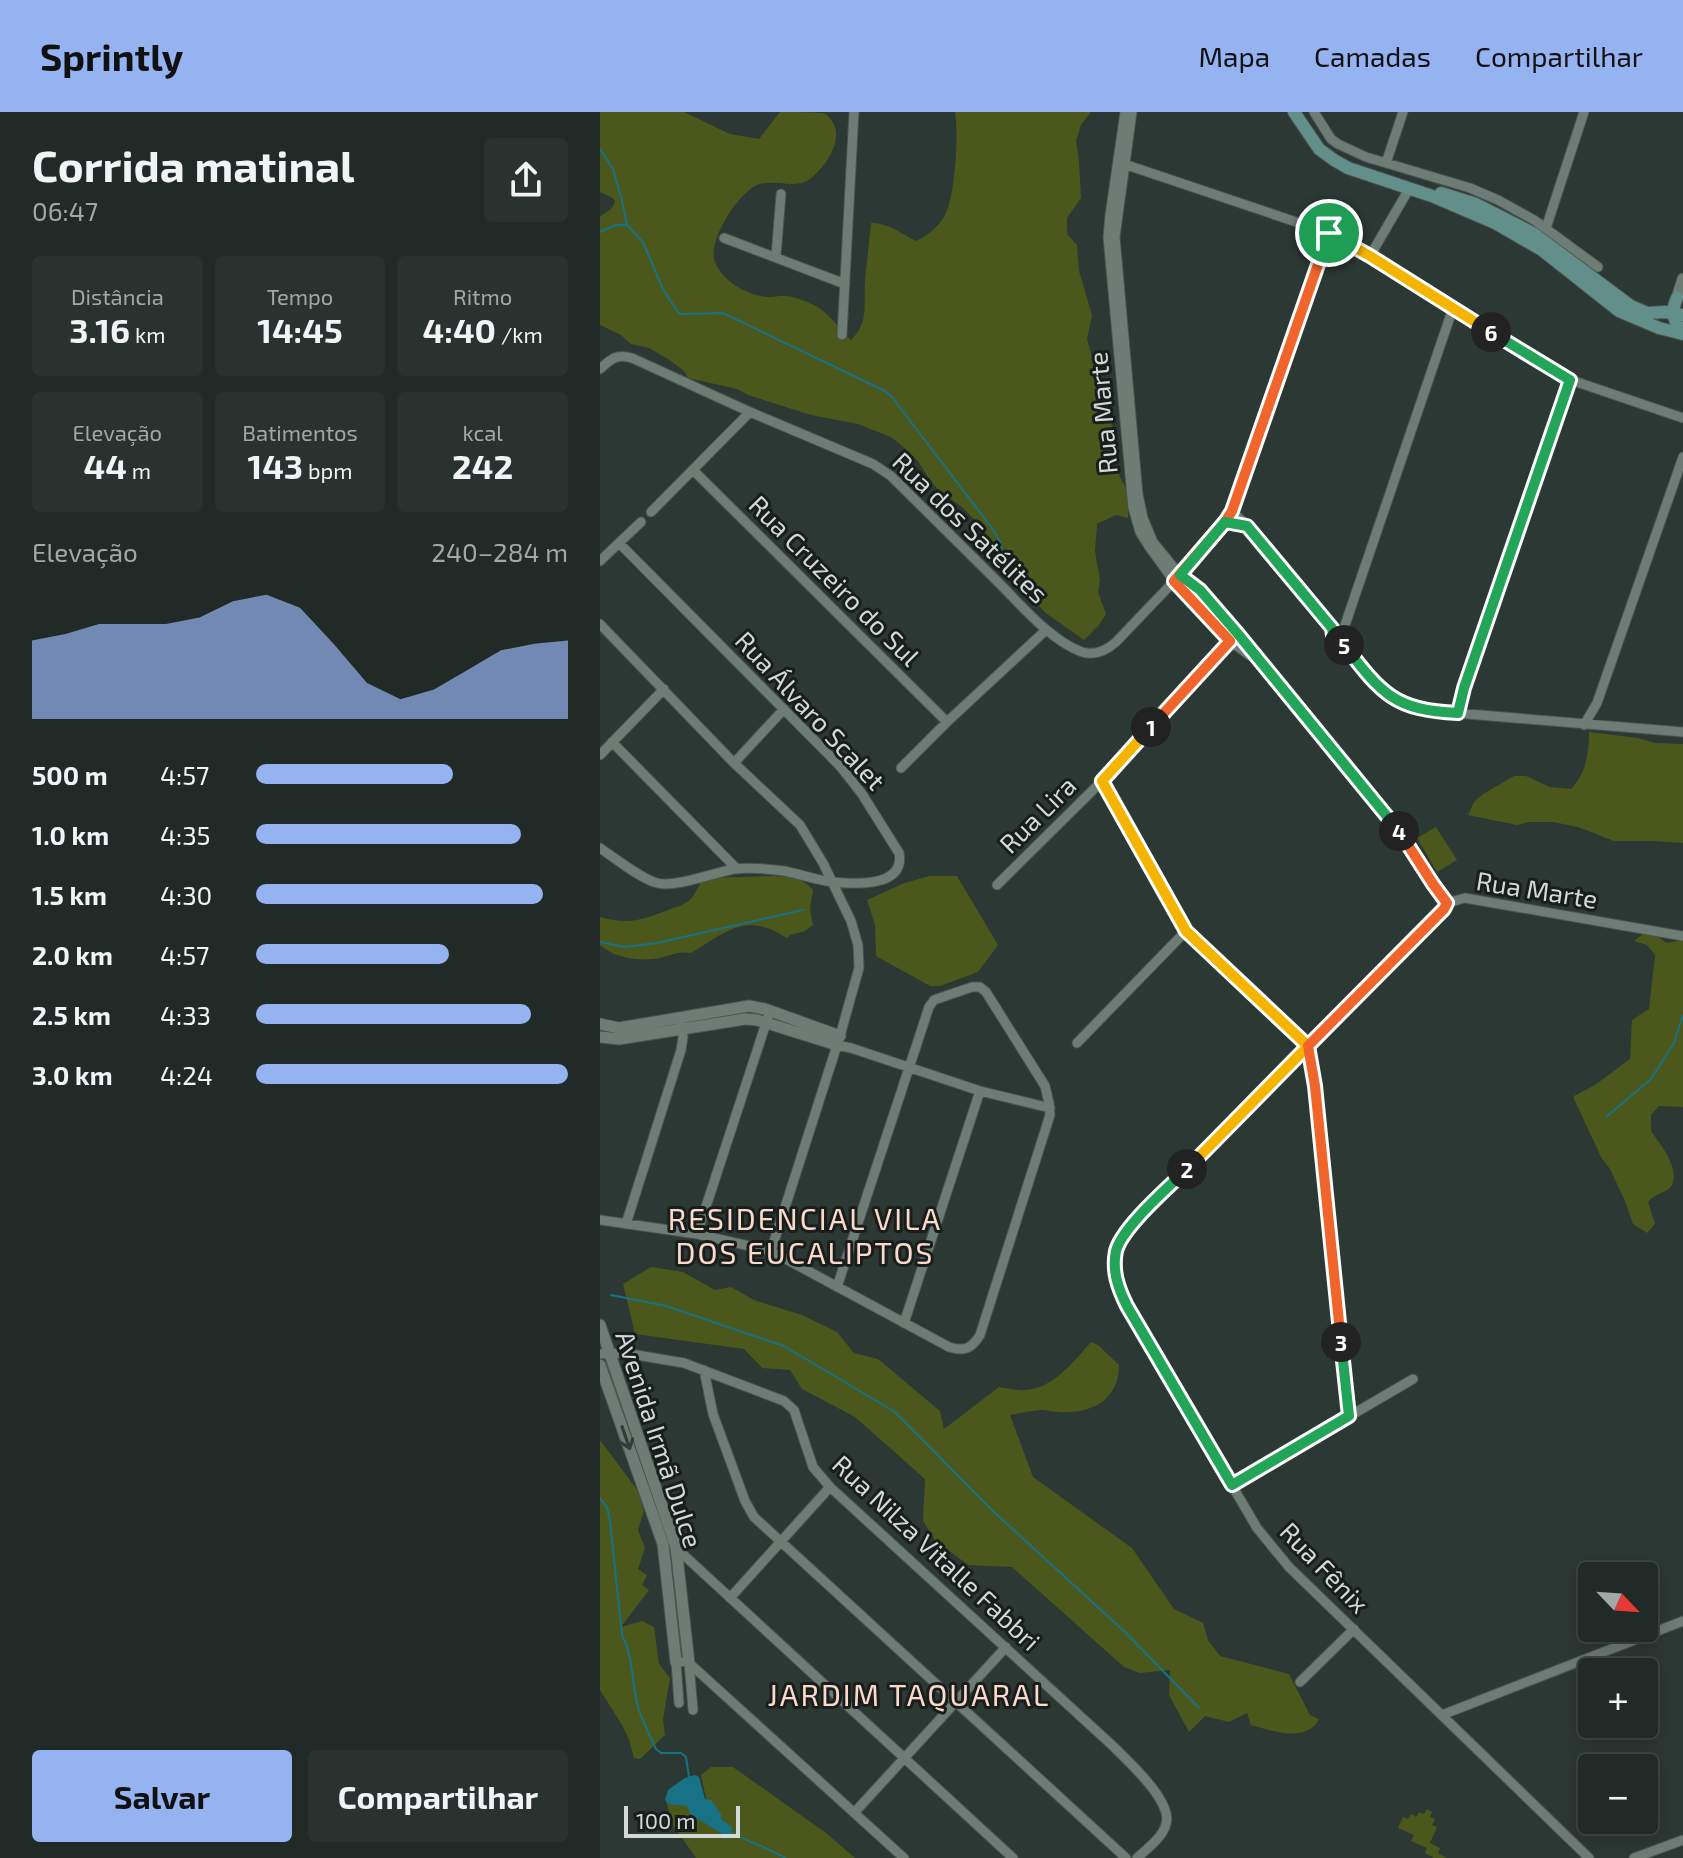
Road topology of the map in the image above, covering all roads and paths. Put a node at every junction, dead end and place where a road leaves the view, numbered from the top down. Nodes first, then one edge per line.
1 (854, 112) edge
2 (1125, 112) edge
3 (1132, 112) edge
4 (1297, 112) edge
5 (1314, 112) edge
6 (1403, 112) edge
7 (1584, 112) edge
8 (1122, 163) junction
9 (1386, 163) junction
10 (1409, 189) junction
11 (781, 194) dead end
12 (1546, 228) junction
13 (1329, 233) junction
14 (724, 238) dead end
15 (776, 256) junction
16 (1370, 256) junction
17 (1598, 267) dead end
18 (1683, 279) edge
19 (845, 284) junction
20 (1453, 308) junction
21 (1679, 308) edge
22 (1682, 334) edge
23 (842, 335) dead end
24 (600, 369) edge
25 (1570, 380) junction
26 (750, 412) junction
27 (1683, 418) edge
28 (1683, 457) edge
29 (693, 470) junction
30 (1232, 511) junction
31 (651, 512) dead end
32 (641, 522) dead end
33 (1225, 522) junction
34 (1247, 526) junction
35 (619, 543) junction
36 (600, 561) edge
37 (1177, 578) junction
38 (1213, 605) junction
39 (1205, 614) junction
40 (600, 624) edge
41 (1046, 630) junction
42 (1338, 631) junction
43 (1234, 638) junction
44 (664, 689) junction
45 (784, 709) junction
46 (1458, 713) junction
47 (947, 722) junction
48 (1584, 725) junction
49 (1683, 732) edge
50 (612, 742) junction
51 (600, 755) edge
52 (734, 763) junction
53 (901, 768) dead end
54 (1102, 781) junction
55 (600, 848) edge
56 (737, 869) junction
57 (831, 882) junction
58 (997, 885) dead end
59 (1447, 903) junction
60 (1186, 931) junction
61 (1683, 936) edge
62 (768, 1016) junction
63 (681, 1023) junction
64 (602, 1035) edge
65 (838, 1041) junction
66 (1077, 1043) dead end
67 (1308, 1046) junction
68 (909, 1067) junction
69 (980, 1091) junction
70 (1050, 1108) junction
71 (600, 1220) edge
72 (626, 1224) junction
73 (697, 1234) junction
74 (771, 1251) junction
75 (837, 1287) junction
76 (904, 1323) junction
77 (600, 1325) edge
78 (604, 1353) edge
79 (600, 1365) edge
80 (704, 1370) junction
81 (1413, 1379) dead end
82 (1349, 1416) junction
83 (1232, 1485) junction
84 (830, 1487) junction
85 (780, 1542) junction
86 (670, 1548) junction
87 (730, 1598) junction
88 (1683, 1621) edge
89 (1354, 1629) junction
90 (1006, 1647) junction
91 (682, 1662) junction
92 (1300, 1682) dead end
93 (679, 1703) dead end
94 (956, 1703) junction
95 (693, 1710) dead end
96 (1442, 1715) junction
97 (905, 1758) junction
98 (854, 1813) junction
99 (1683, 1840) edge
100 (904, 1858) edge
101 (1013, 1858) edge
102 (1126, 1858) edge
103 (1137, 1858) edge
104 (1589, 1858) edge
105 (1634, 1858) edge

1 - 19 street
2 - 8 street, Rua Marte
3 - 8 street, Rua Marte
4 - 10 main road
4 - 21 main road
5 - 9 street
6 - 9 street
7 - 12 street
8 - 13 street
8 - 37 street, Rua Marte
9 - 12 street
10 - 16 street
10 - 22 main road
11 - 15 street
12 - 17 street
13 - 16 street
13 - 30 street, Rua dos Satélites
14 - 15 street
15 - 19 street
16 - 20 street
18 - 21 street
19 - 23 street
20 - 25 street
20 - 42 street
21 - 22 main road
24 - 26 street, Rua dos Satélites
25 - 27 street
25 - 46 street
26 - 29 street
26 - 41 street, Rua dos Satélites
28 - 48 street
29 - 31 street
29 - 47 street, Rua Cruzeiro do Sul
30 - 33 street, Rua dos Satélites
30 - 34 street
32 - 35 street
33 - 34 street
33 - 37 street, Rua dos Satélites
34 - 42 street
35 - 36 street
35 - 45 street, Rua Álvaro Scalet
37 - 38 street, Rua Marte
37 - 39 street, Rua Marte
37 - 41 street, Rua dos Satélites
38 - 39 street
38 - 43 street, Rua Marte
39 - 43 street, Rua Marte
40 - 44 street
41 - 47 street
42 - 46 street
43 - 54 street, Rua Lira
43 - 59 street, Rua Marte
44 - 50 street
44 - 52 street
45 - 52 street
45 - 57 street, Rua Álvaro Scalet
46 - 48 street
47 - 53 street
48 - 49 street
50 - 51 street
50 - 56 street
52 - 57 street
54 - 58 street, Rua Lira
54 - 60 street
55 - 56 street
56 - 57 street
57 - 65 street
59 - 61 street, Rua Marte
59 - 67 street, Rua Fênix
60 - 66 street
60 - 67 street
62 - 63 street
62 - 65 street
62 - 73 street
63 - 64 street
63 - 72 street
65 - 68 street
65 - 74 street
67 - 82 street
67 - 83 street, Rua Fênix
68 - 69 street
68 - 70 street
68 - 75 street
69 - 70 street
69 - 76 street
70 - 76 street
71 - 72 street
72 - 73 street
73 - 74 street
74 - 75 street
75 - 76 street
77 - 78 street, Avenida Irmã Dulce
78 - 80 street
78 - 86 street, Avenida Irmã Dulce
79 -> 86 street, Avenida Irmã Dulce
80 - 84 street, Rua Nilza Vitalle Fabbri
80 - 85 street
81 - 82 street
82 - 83 street
83 - 89 street, Rua Fênix
84 - 85 street
84 - 90 street, Rua Nilza Vitalle Fabbri
85 - 87 street
85 - 94 street
86 - 87 street
86 - 91 street, Avenida Irmã Dulce
87 - 97 street
88 - 96 street
89 - 92 street
89 - 96 street, Rua Fênix
90 - 94 street
90 - 103 street, Rua Nilza Vitalle Fabbri
91 - 93 street, Avenida Irmã Dulce
91 - 95 street, Avenida Irmã Dulce
91 - 98 street
94 - 97 street
94 - 102 street
96 - 104 street, Rua Fênix
97 - 98 street
97 - 101 street
98 - 100 street
99 - 105 street

